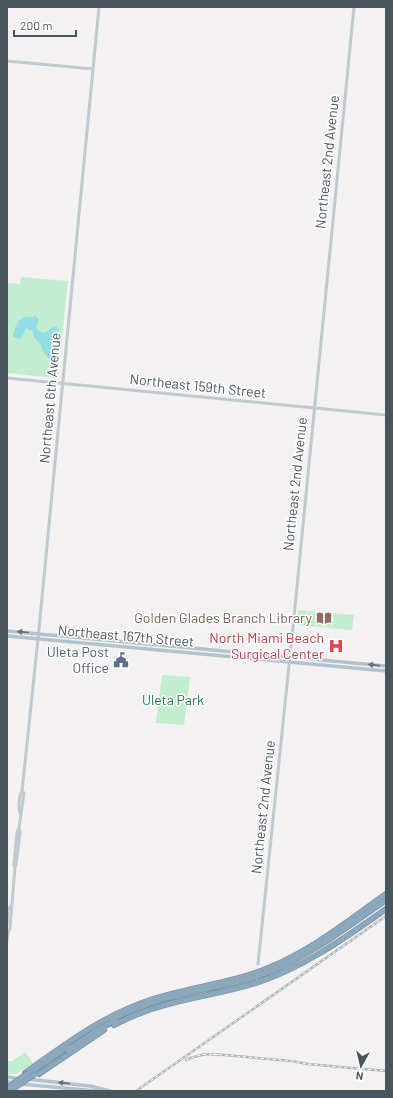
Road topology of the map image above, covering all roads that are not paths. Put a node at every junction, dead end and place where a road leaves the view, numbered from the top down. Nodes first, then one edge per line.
1 (99, 7) edge
2 (354, 7) edge
3 (7, 60) edge
4 (93, 70) junction
5 (7, 378) edge
6 (63, 383) junction
7 (314, 408) junction
8 (386, 415) edge
9 (7, 631) edge
10 (39, 634) junction
11 (7, 636) edge
12 (38, 639) junction
13 (102, 640) junction
14 (109, 640) junction
15 (94, 644) junction
16 (101, 644) junction
17 (164, 645) junction
18 (173, 646) junction
19 (157, 650) junction
20 (164, 650) junction
21 (227, 651) junction
22 (236, 652) junction
23 (219, 655) junction
24 (226, 656) junction
25 (290, 657) junction
26 (289, 662) junction
27 (352, 663) junction
28 (358, 664) junction
29 (386, 666) edge
30 (344, 667) junction
31 (351, 668) junction
32 (386, 671) edge
33 (386, 894) edge
34 (386, 900) edge
35 (386, 904) edge
36 (11, 906) junction
37 (386, 909) edge
38 (7, 924) edge
39 (7, 931) edge
40 (7, 940) edge
41 (258, 964) dead end
42 (81, 1044) junction
43 (56, 1059) junction
44 (31, 1074) junction
45 (8, 1077) edge
46 (7, 1082) edge
47 (7, 1088) edge
48 (10, 1091) edge
49 (15, 1091) edge
50 (96, 1091) edge
51 (110, 1091) edge

1 - 4 street, Northeast 6th Avenue
2 - 7 street, Northeast 2nd Avenue
3 - 4 street
4 - 6 street, Northeast 6th Avenue
5 - 6 street, Northeast 159th Street
6 - 7 street, Northeast 159th Street
6 - 10 street, Northeast 6th Avenue
7 - 8 street, Northeast 159th Street
7 - 25 street, Northeast 2nd Avenue
10 -> 9 main road, Northeast 167th Street
10 - 12 street, Northeast 6th Avenue
10 - 13 main road, Northeast 167th Street
11 - 12 main road, Northeast 167th Street
12 - 15 main road, Northeast 167th Street
12 - 36 street, Northeast 6th Avenue
13 - 14 main road, Northeast 167th Street
13 - 15 main road
14 - 16 main road
14 - 17 main road, Northeast 167th Street
15 - 16 main road, Northeast 167th Street
16 - 19 main road, Northeast 167th Street
17 - 18 main road, Northeast 167th Street
17 - 19 main road
18 - 20 main road
18 - 21 main road, Northeast 167th Street
19 - 20 main road, Northeast 167th Street
20 - 23 main road, Northeast 167th Street
21 - 22 main road, Northeast 167th Street
21 - 23 main road
22 - 24 main road
22 - 25 main road, Northeast 167th Street
23 - 24 main road, Northeast 167th Street
24 - 26 main road, Northeast 167th Street
25 - 26 street, Northeast 2nd Avenue
25 - 27 main road, Northeast 167th Street
26 - 30 main road, Northeast 167th Street
26 - 41 street, Northeast 2nd Avenue
27 - 28 main road, Northeast 167th Street
27 - 30 main road
29 -> 28 main road, Northeast 167th Street
28 - 31 main road
30 - 31 main road, Northeast 167th Street
31 - 32 main road, Northeast 167th Street
33 - 44 highway
34 - 44 highway
35 - 43 highway
36 - 38 street, Northeast 6th Avenue
36 - 39 street, Northeast 6th Avenue
37 - 42 highway
39 - 40 street, Northeast 6th Avenue
42 - 43 highway
42 - 44 highway
43 - 44 highway
44 - 47 highway, bridge
44 - 48 highway, bridge
44 - 49 highway, bridge
51 -> 45 main road
46 - 50 main road

